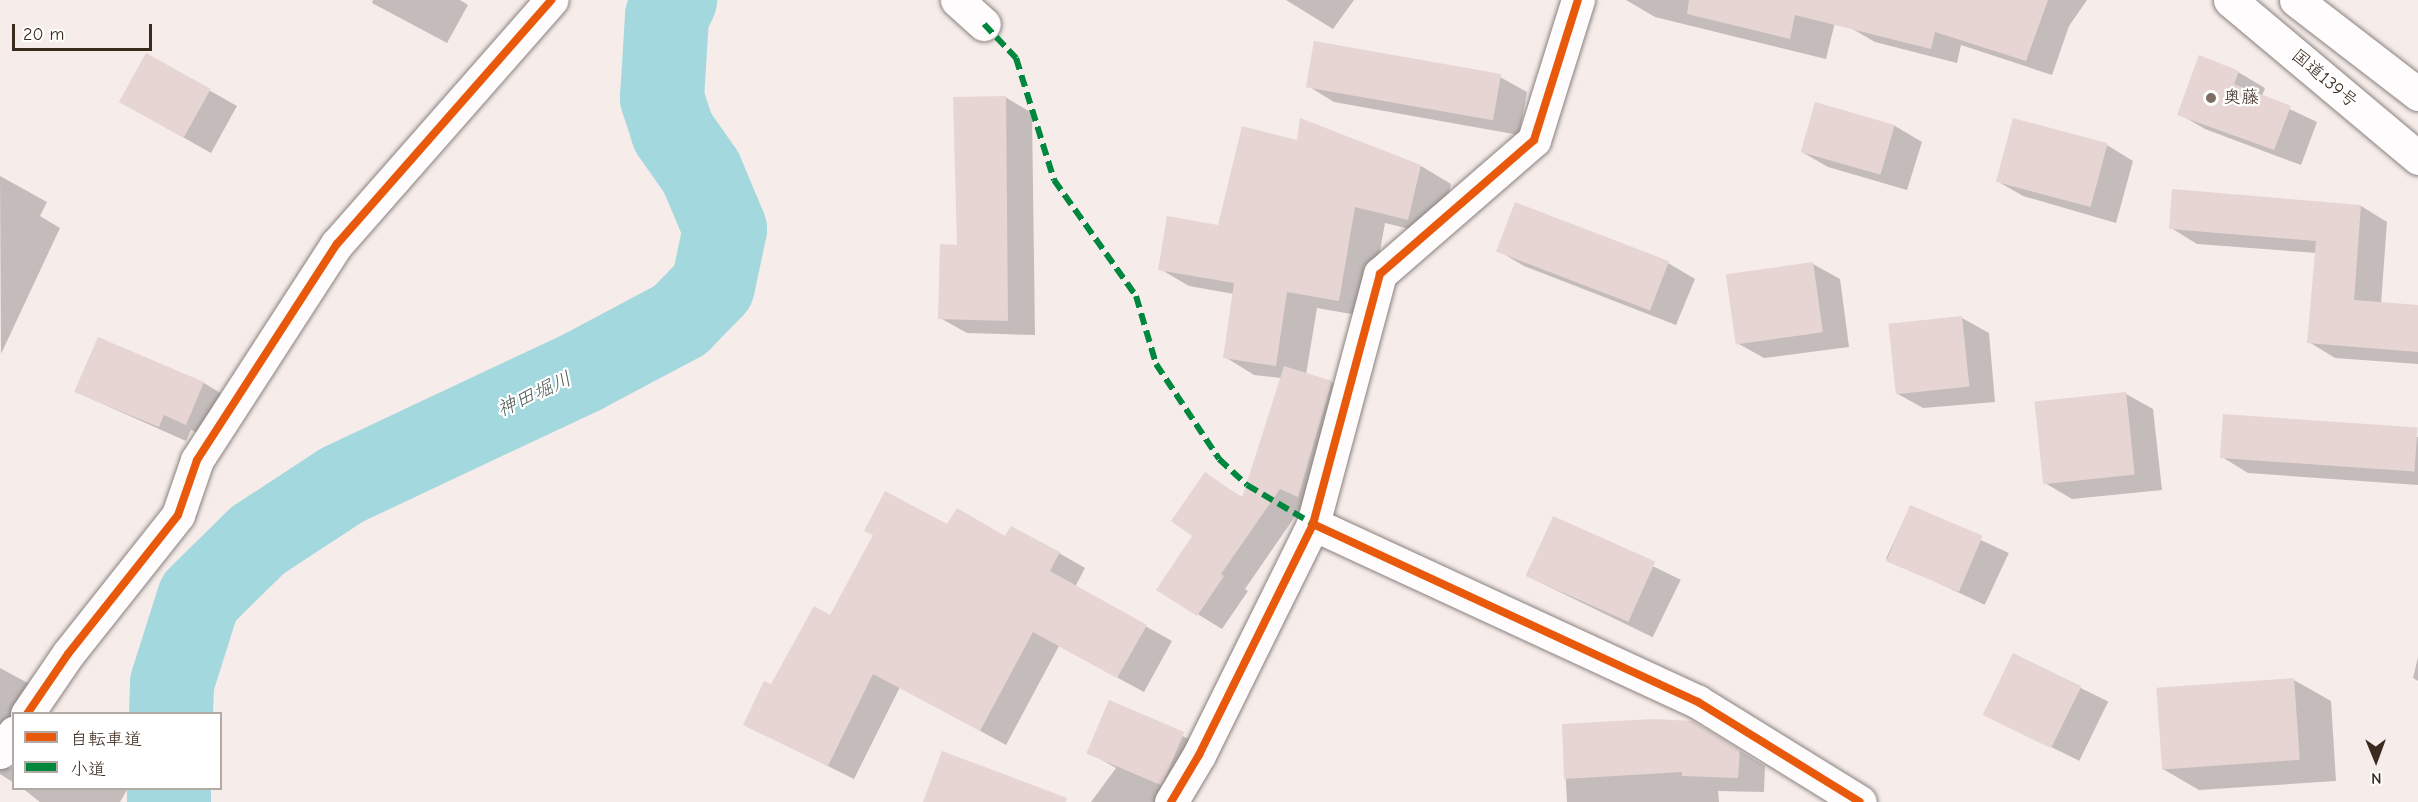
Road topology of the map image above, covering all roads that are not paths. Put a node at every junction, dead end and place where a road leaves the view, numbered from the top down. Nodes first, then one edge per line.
1 (551, 0) edge
2 (957, 0) edge
3 (1578, 0) edge
4 (2230, 0) edge
5 (2296, 0) edge
6 (984, 24) dead end
7 (2418, 94) edge
8 (2418, 158) edge
9 (1313, 524) junction
10 (28, 712) edge
11 (12, 736) edge
12 (0, 752) edge
13 (1171, 802) edge
14 (1860, 802) edge

1 - 10 main road
2 - 6 main road
3 - 9 main road
4 - 8 main road, 国道139号
5 - 7 main road
9 - 13 main road
9 - 14 main road
11 - 12 main road

